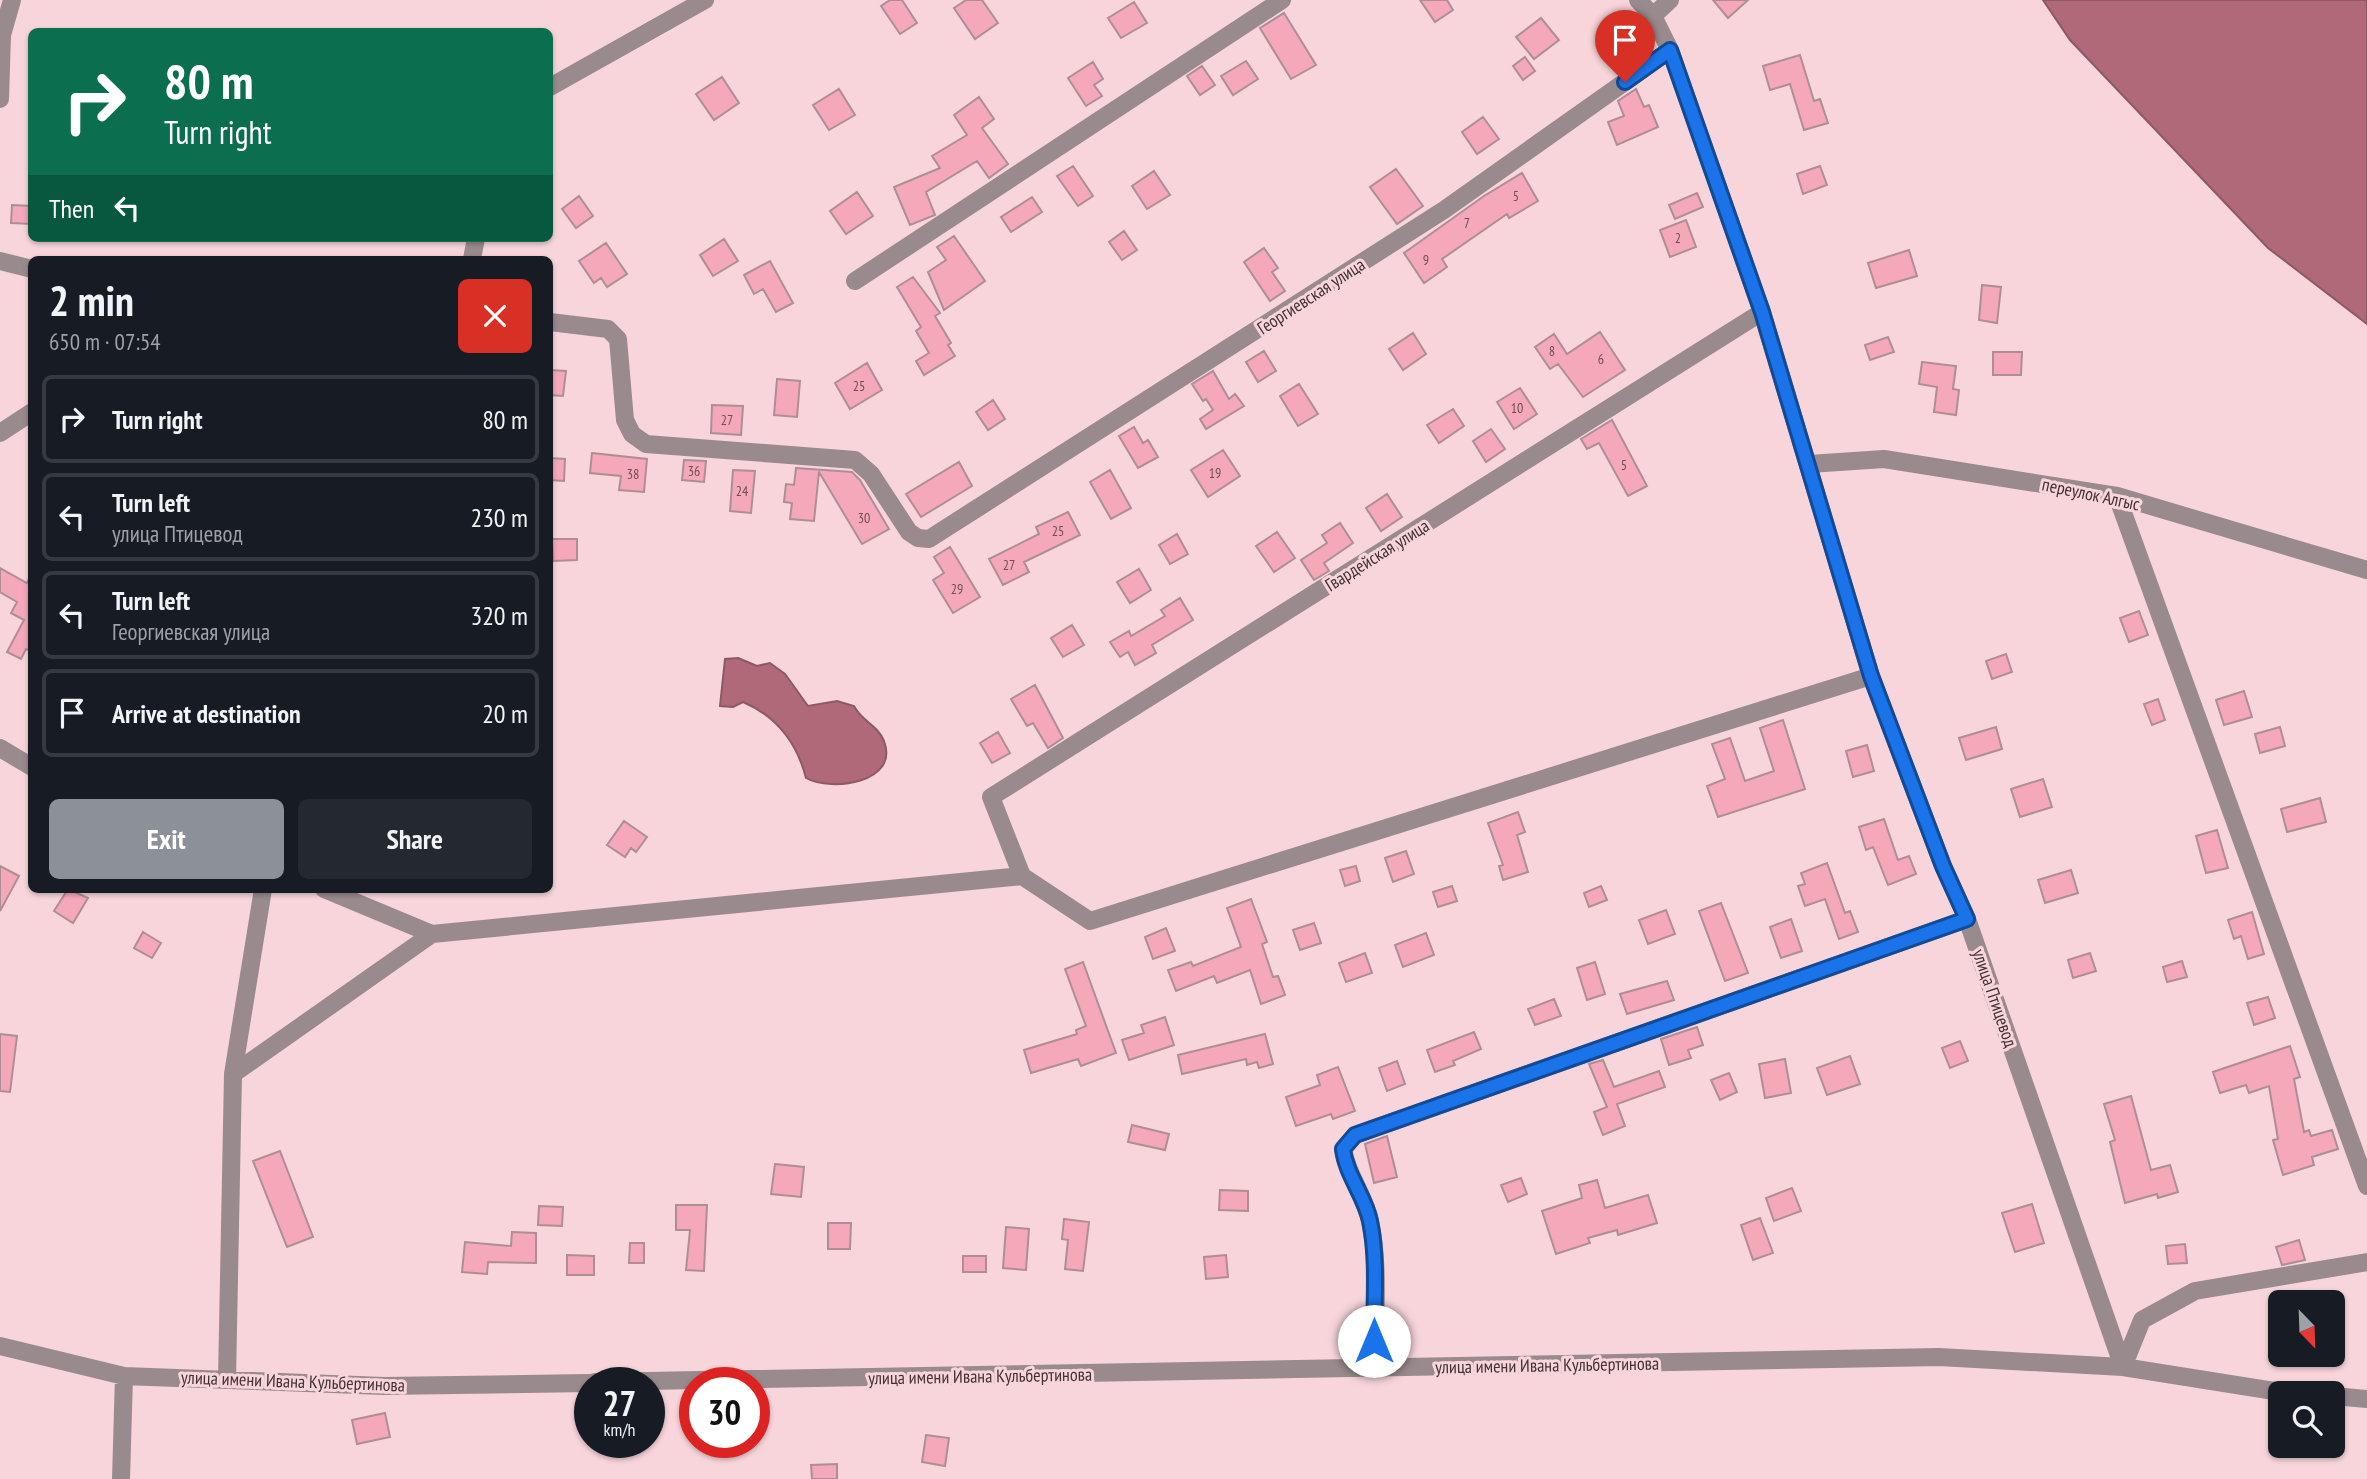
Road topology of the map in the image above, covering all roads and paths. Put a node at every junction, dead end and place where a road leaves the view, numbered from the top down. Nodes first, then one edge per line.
1 (12, 0) edge
2 (705, 0) edge
3 (1282, 0) edge
4 (1638, 0) edge
5 (1670, 0) edge
6 (1654, 16) junction
7 (1670, 50) junction
8 (553, 85) edge
9 (0, 99) edge
10 (0, 261) edge
11 (28, 268) edge
12 (855, 281) dead end
13 (1762, 312) junction
14 (553, 322) edge
15 (28, 415) edge
16 (0, 433) edge
17 (1809, 464) junction
18 (2117, 496) junction
19 (2367, 570) edge
20 (1871, 676) junction
21 (0, 748) edge
22 (28, 765) edge
23 (1022, 876) junction
24 (262, 893) edge
25 (334, 893) edge
26 (1967, 919) junction
27 (432, 934) junction
28 (233, 1074) junction
29 (2367, 1186) edge
30 (2367, 1262) edge
31 (0, 1346) edge
32 (2123, 1367) junction
33 (1374, 1368) junction
34 (124, 1376) junction
35 (227, 1380) junction
36 (665, 1381) edge
37 (574, 1382) edge
38 (2268, 1390) edge
39 (2345, 1397) edge
40 (2367, 1399) edge
41 (121, 1479) edge

1 - 9 street
2 - 8 street
3 - 12 street
4 - 6 street, улица Птицевод
5 - 6 street
6 - 7 street, улица Птицевод
7 - 13 street, улица Птицевод
7 - 14 street, Георгиевская улица
10 - 11 street
13 - 17 street, улица Птицевод
13 - 23 street, Гвардейская улица
15 - 16 street
17 - 18 street, переулок Алгыс
17 - 20 street, улица Птицевод
18 - 19 street, переулок Алгыс
18 - 29 street
20 - 23 street
20 - 26 street, улица Птицевод
21 - 22 street
23 - 27 street
24 - 28 street
25 - 27 street
26 - 32 street, улица Птицевод
26 - 33 street
27 - 28 street
28 - 35 street
30 - 32 street
31 - 34 street, улица имени Ивана Кульбертинова
32 - 33 street, улица имени Ивана Кульбертинова
32 - 38 street, улица имени Ивана Кульбертинова
33 - 36 street, улица имени Ивана Кульбертинова
34 - 35 street, улица имени Ивана Кульбертинова
34 - 41 street
35 - 37 street, улица имени Ивана Кульбертинова
39 - 40 street

